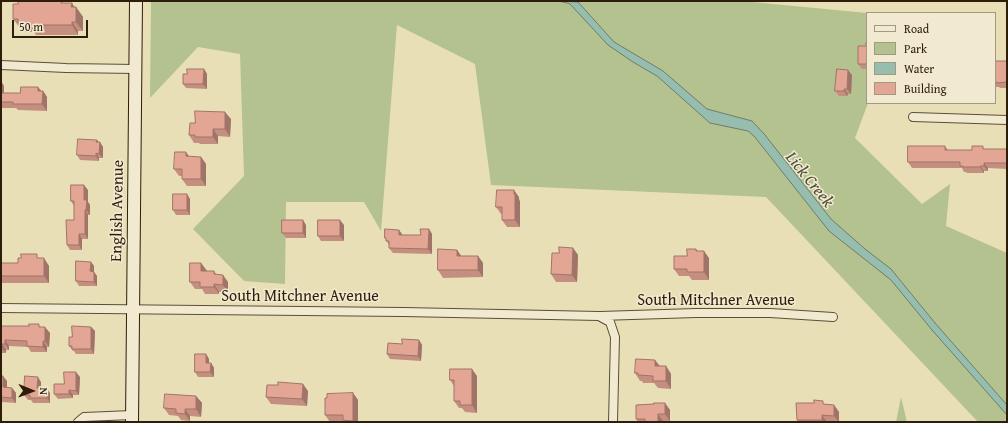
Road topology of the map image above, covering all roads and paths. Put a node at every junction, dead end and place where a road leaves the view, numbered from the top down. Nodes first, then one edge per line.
1 (136, 1) edge
2 (1, 65) edge
3 (136, 69) junction
4 (913, 117) dead end
5 (1007, 120) edge
6 (1, 308) edge
7 (133, 310) junction
8 (599, 316) junction
9 (833, 317) dead end
10 (132, 419) edge
11 (78, 422) edge
12 (613, 422) edge

1 - 3 street, English Avenue
2 - 3 street
3 - 7 street, English Avenue
4 - 5 street
6 - 7 street, South Mitchner Avenue
7 - 8 street, South Mitchner Avenue
7 - 10 street, English Avenue
8 - 9 street, South Mitchner Avenue
8 - 12 street, South Mitchner Avenue
10 - 11 street

